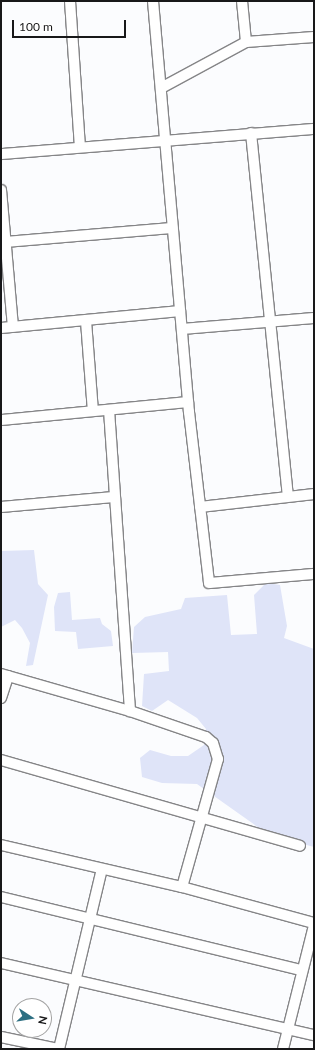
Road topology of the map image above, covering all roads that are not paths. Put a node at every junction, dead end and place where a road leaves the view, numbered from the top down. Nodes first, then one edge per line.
1 (70, 1) edge
2 (153, 1) edge
3 (242, 1) edge
4 (314, 37) edge
5 (246, 42) junction
6 (161, 88) junction
7 (314, 129) edge
8 (251, 133) junction
9 (165, 140) junction
10 (80, 147) junction
11 (1, 154) edge
12 (1, 190) edge
13 (172, 228) junction
14 (4, 242) junction
15 (180, 311) junction
16 (314, 318) edge
17 (86, 321) junction
18 (270, 321) junction
19 (13, 326) junction
20 (1, 328) edge
21 (182, 329) junction
22 (188, 402) junction
23 (110, 410) junction
24 (93, 411) junction
25 (1, 420) edge
26 (314, 494) edge
27 (288, 496) junction
28 (114, 497) junction
29 (1, 507) edge
30 (200, 507) junction
31 (314, 574) edge
32 (4, 675) edge
33 (1, 698) edge
34 (130, 710) junction
35 (1, 760) edge
36 (203, 817) junction
37 (1, 845) edge
38 (300, 846) dead end
39 (102, 869) junction
40 (182, 887) junction
41 (1, 897) edge
42 (89, 918) junction
43 (314, 925) edge
44 (1, 963) edge
45 (301, 970) junction
46 (75, 979) junction
47 (288, 1029) junction
48 (314, 1035) edge
49 (1, 1037) edge
50 (59, 1049) edge
51 (283, 1049) edge

1 - 10 street
2 - 6 street
3 - 5 street
4 - 5 street
5 - 6 street
6 - 9 street
7 - 8 street
8 - 9 street
8 - 18 street
9 - 10 street
9 - 13 street
10 - 11 street
12 - 14 street
13 - 14 street
13 - 15 street
14 - 19 street
15 - 17 street
15 - 21 street
16 - 18 street
17 - 19 street
17 - 24 street
18 - 21 street
18 - 27 street
19 - 20 street
21 - 22 street
22 - 23 street
22 - 30 street
23 - 24 street
23 - 28 street
24 - 25 street
26 - 27 street
27 - 30 street
28 - 29 street
28 - 34 street
30 - 31 street
32 - 33 street
32 - 34 street
34 - 36 street
35 - 36 street
36 - 38 street
36 - 40 street
37 - 39 street
39 - 40 street
39 - 42 street
40 - 43 street
41 - 42 street
42 - 45 street
42 - 46 street
43 - 45 street
44 - 46 street
45 - 47 street
46 - 47 street
46 - 50 street
47 - 48 street
47 - 51 street
49 - 50 street

